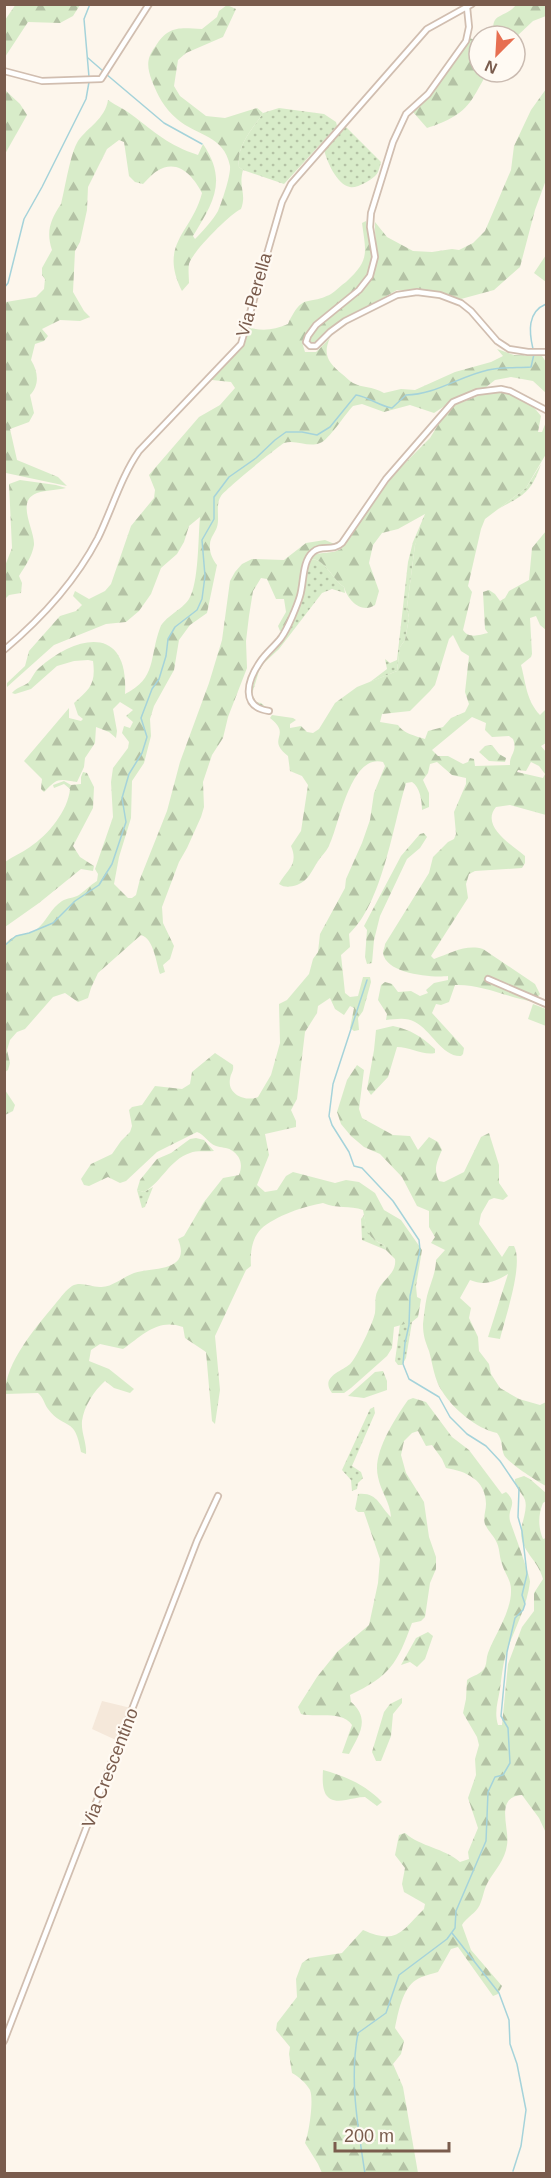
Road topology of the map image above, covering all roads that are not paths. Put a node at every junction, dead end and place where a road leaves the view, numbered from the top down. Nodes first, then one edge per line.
1 (149, 4) edge
2 (468, 6) edge
3 (4, 70) edge
4 (544, 352) edge
5 (546, 410) edge
6 (4, 650) edge
7 (269, 711) dead end
8 (488, 979) dead end
9 (546, 1004) edge
10 (218, 1496) dead end
11 (4, 2041) edge

1 - 3 street
2 - 4 street
2 - 6 street, Via Perella
5 - 7 street
8 - 9 street
10 - 11 street, Via Crescentino

